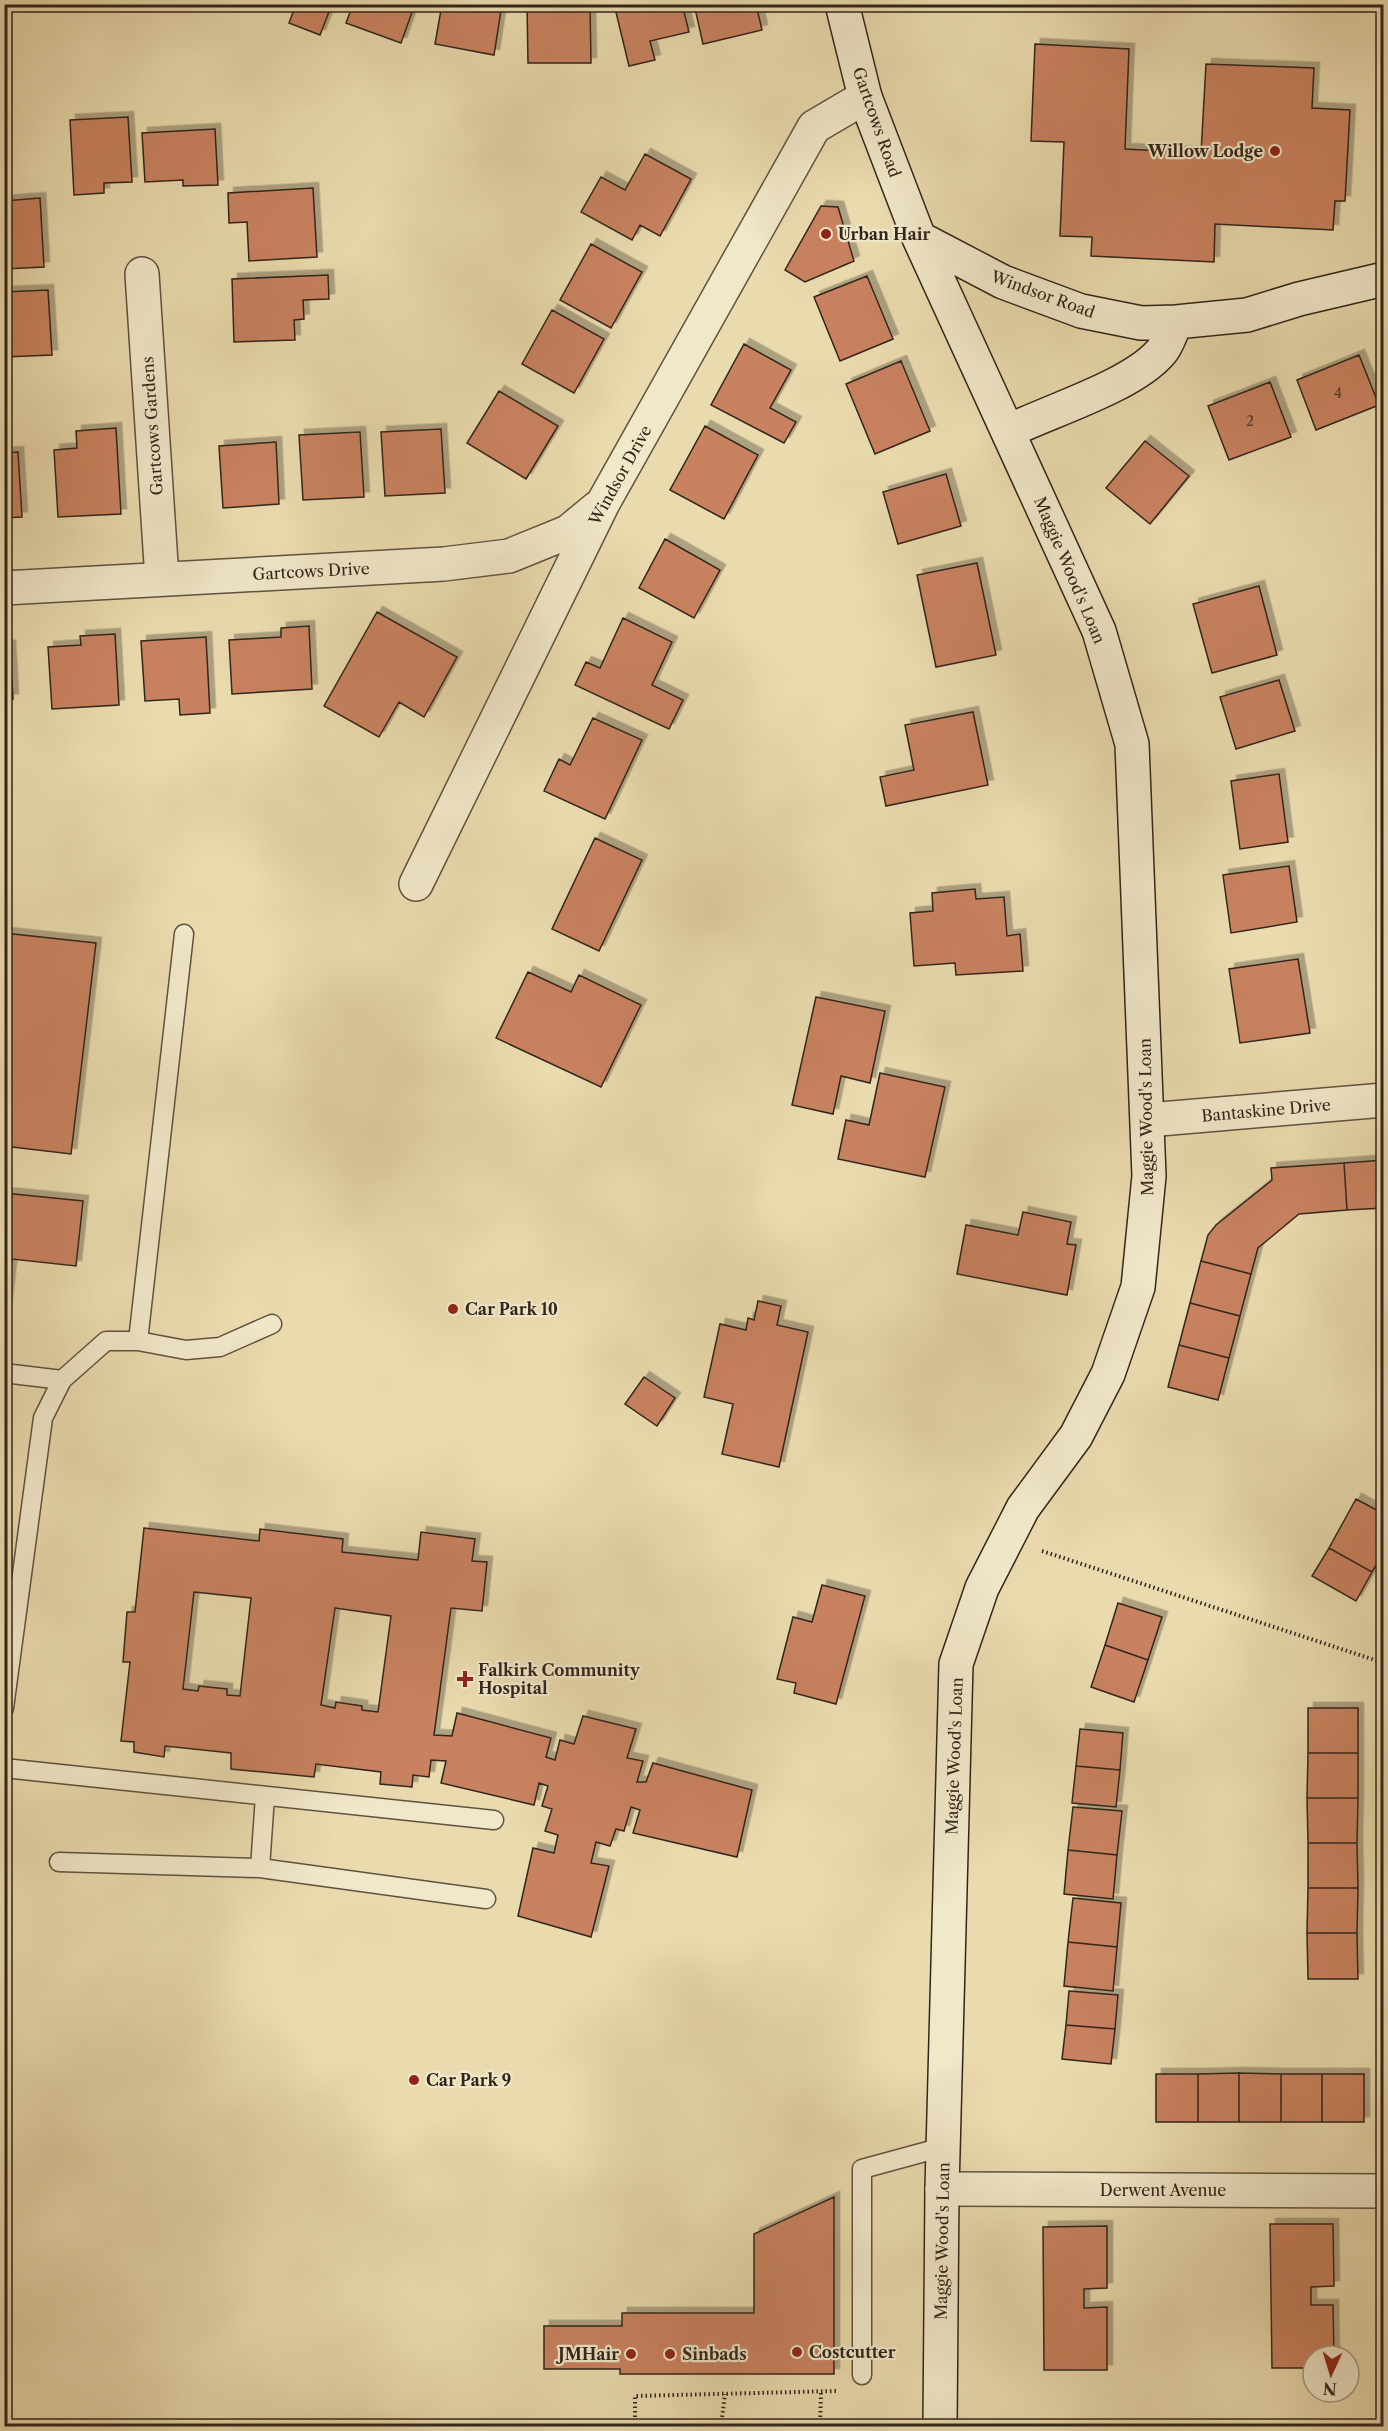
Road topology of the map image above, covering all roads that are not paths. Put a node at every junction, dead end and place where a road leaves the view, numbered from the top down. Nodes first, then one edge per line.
1 (842, 4) edge
2 (865, 97) junction
3 (919, 238) junction
4 (142, 274) dead end
5 (1383, 279) edge
6 (1176, 322) junction
7 (1009, 431) junction
8 (603, 503) junction
9 (162, 579) junction
10 (4, 588) edge
11 (416, 884) dead end
12 (184, 934) dead end
13 (1383, 1100) edge
14 (1148, 1120) junction
15 (272, 1324) dead end
16 (138, 1341) junction
17 (4, 1373) edge
18 (62, 1380) junction
19 (4, 1708) edge
20 (4, 1768) edge
21 (265, 1796) junction
22 (494, 1820) dead end
23 (59, 1862) dead end
24 (260, 1868) junction
25 (486, 1899) dead end
26 (943, 2147) junction
27 (942, 2189) junction
28 (1383, 2191) edge
29 (862, 2375) road end
30 (940, 2427) edge

1 - 2 street, Gartcows Road
2 - 3 street, Gartcows Road
2 - 8 street, Windsor Drive
3 - 6 street, Windsor Road
3 - 7 street, Maggie Wood's Loan
4 - 9 street, Gartcows Gardens
5 - 6 street, Windsor Road
6 - 7 street
7 - 14 street, Maggie Wood's Loan
8 - 9 street, Gartcows Drive
8 - 11 street, Windsor Drive
9 - 10 street, Gartcows Drive
12 - 16 lane
13 - 14 street, Bantaskine Drive
14 - 26 street, Maggie Wood's Loan
15 - 16 lane
16 - 18 lane
17 - 18 lane
18 - 19 lane
20 - 21 lane
21 - 22 lane
21 - 24 lane
23 - 24 lane
24 - 25 lane
26 - 27 street, Maggie Wood's Loan
26 - 29 lane
27 - 28 street, Derwent Avenue
27 - 30 street, Maggie Wood's Loan

